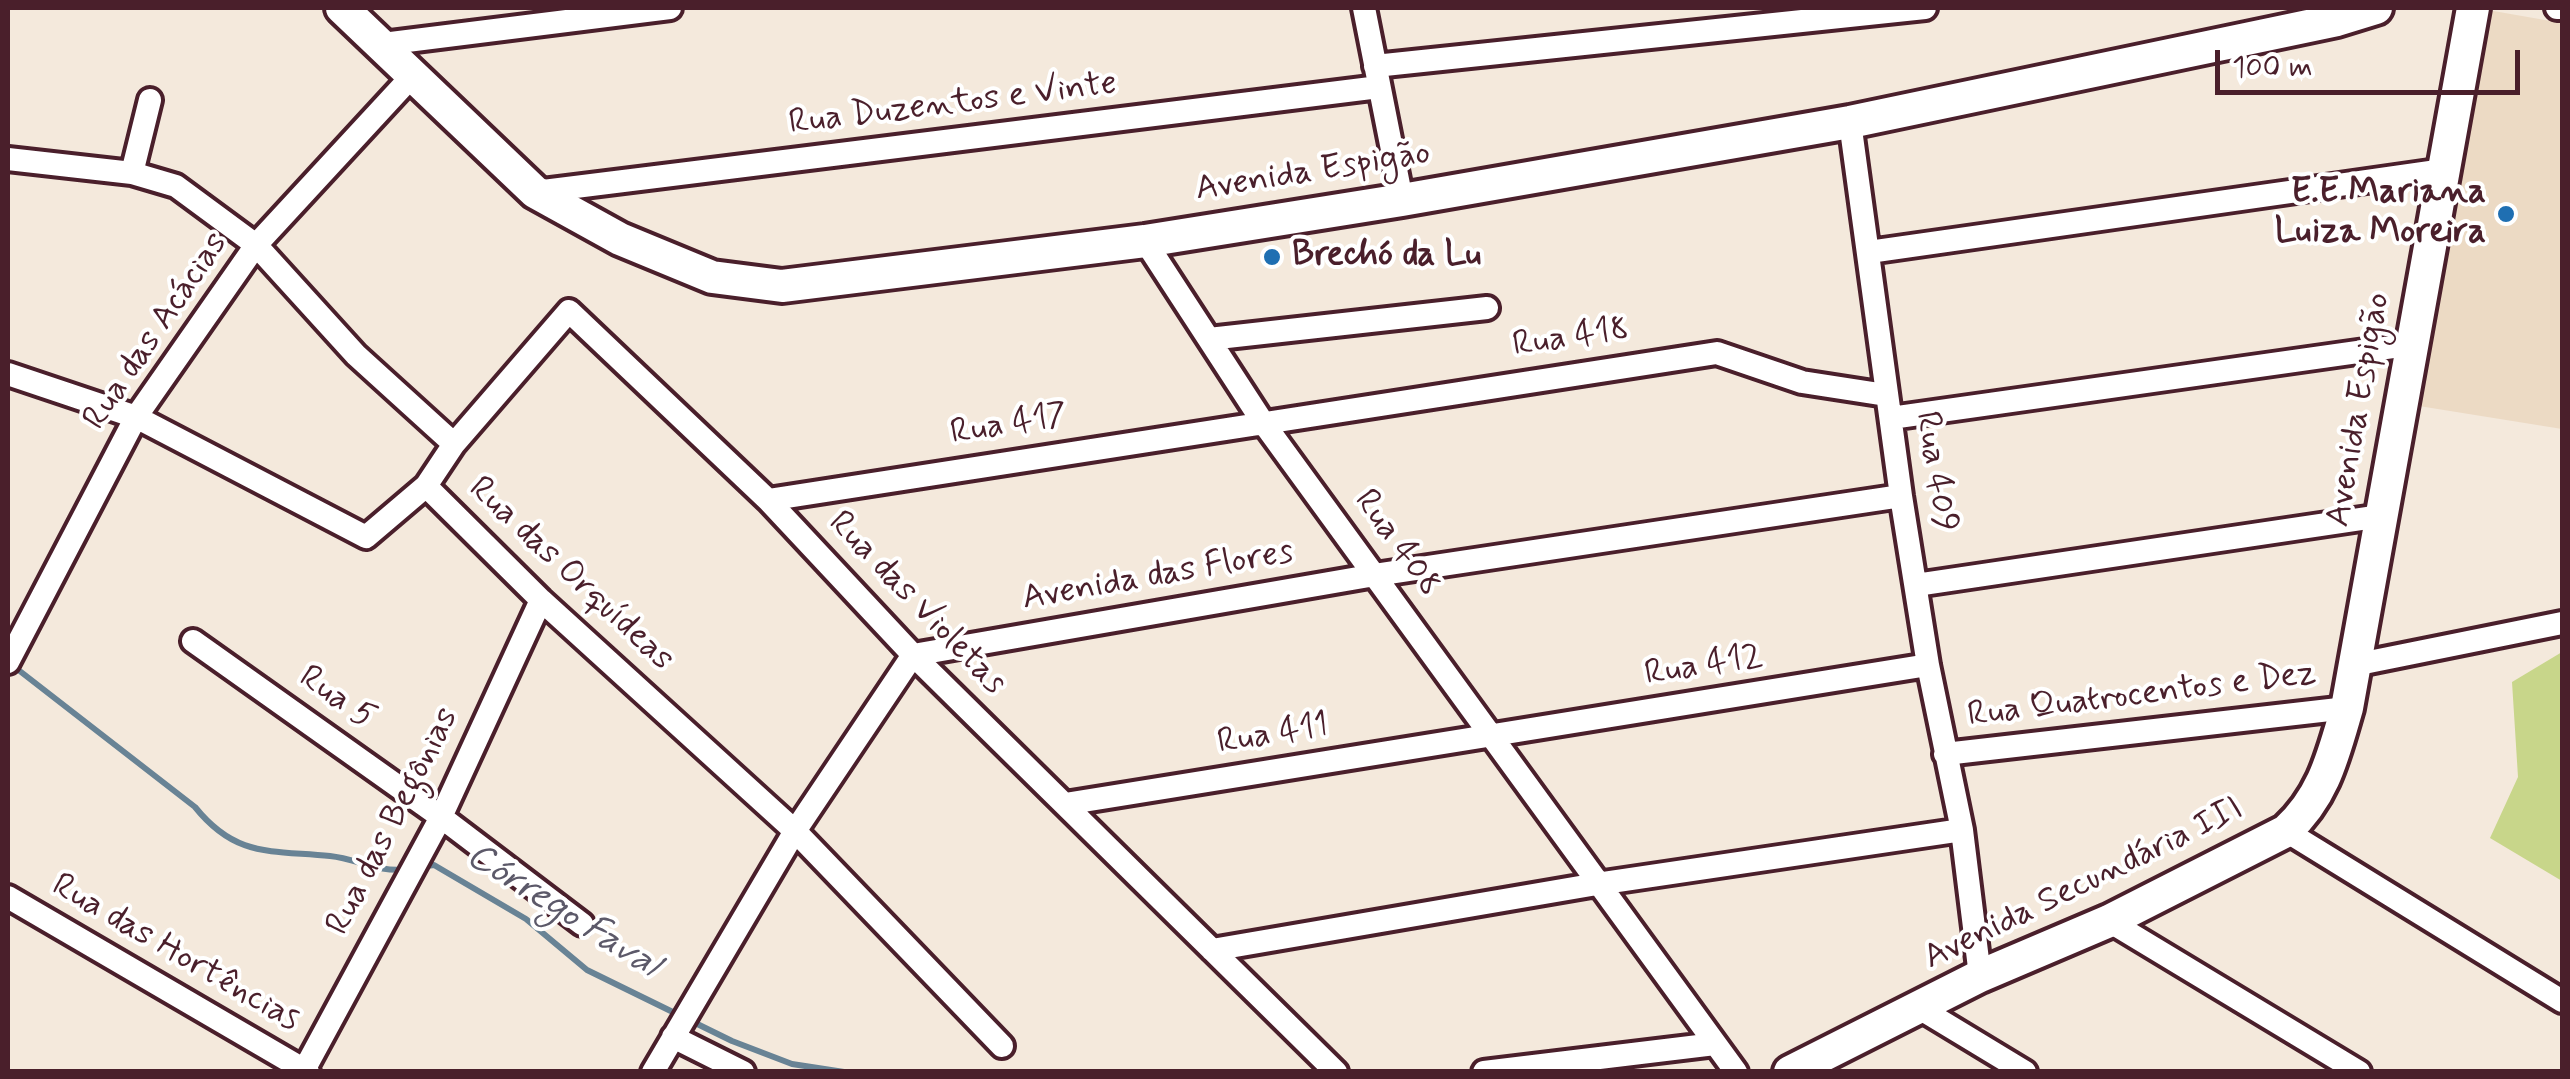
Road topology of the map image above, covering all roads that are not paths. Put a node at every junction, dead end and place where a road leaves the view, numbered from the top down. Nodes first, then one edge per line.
1 (342, 8) edge
2 (670, 8) edge
3 (1364, 8) edge
4 (1925, 8) edge
5 (2376, 8) edge
6 (2473, 8) edge
7 (2334, 14) edge
8 (383, 44) junction
9 (413, 74) junction
10 (1377, 77) junction
11 (150, 100) dead end
12 (1850, 122) junction
13 (8, 159) edge
14 (2444, 170) junction
15 (132, 173) junction
16 (535, 192) junction
17 (1402, 200) junction
18 (1145, 241) junction
19 (256, 245) junction
20 (1869, 252) junction
21 (1487, 308) dead end
22 (1209, 340) junction
23 (2414, 344) junction
24 (8, 374) edge
25 (1889, 406) junction
26 (136, 417) junction
27 (1262, 421) junction
28 (454, 444) junction
29 (426, 486) junction
30 (1901, 496) junction
31 (768, 500) junction
32 (2381, 516) junction
33 (1375, 575) junction
34 (1916, 585) junction
35 (541, 600) junction
36 (2562, 624) edge
37 (192, 641) dead end
38 (912, 655) junction
39 (8, 662) edge
40 (1928, 665) junction
41 (2354, 665) junction
42 (2346, 708) junction
43 (1492, 737) junction
44 (1945, 754) junction
45 (1065, 804) junction
46 (441, 817) junction
47 (1962, 830) junction
48 (795, 831) junction
49 (2286, 831) junction
50 (1597, 884) junction
51 (8, 898) edge
52 (2109, 920) junction
53 (582, 924) dead end
54 (1212, 950) junction
55 (1980, 976) junction
56 (2562, 1001) edge
57 (1921, 1009) junction
58 (673, 1037) junction
59 (1715, 1044) junction
60 (1002, 1046) dead end
61 (1676, 1049) junction
62 (305, 1071) edge
63 (653, 1072) edge
64 (743, 1072) edge
65 (1336, 1072) edge
66 (1484, 1072) edge
67 (1659, 1072) edge
68 (1736, 1072) edge
69 (1790, 1072) edge
70 (2025, 1072) edge
71 (2358, 1072) edge

1 - 8 street, Avenida Espigão
2 - 8 street
3 - 10 street
4 - 10 street, Rua Duzentos e Vinte
5 - 7 street, Avenida Espigão
6 - 14 street, Avenida Espigão
7 - 12 street, Avenida Espigão
8 - 9 street, Avenida Espigão
9 - 16 street, Avenida Espigão
9 - 19 street, Rua das Acácias
10 - 16 street, Rua Duzentos e Vinte
10 - 17 street
11 - 15 street
12 - 17 street, Avenida Espigão
12 - 20 street, Rua 409
13 - 15 street
14 - 20 street
14 - 23 street, Avenida Espigão
15 - 19 street
16 - 18 street, Avenida Espigão
17 - 18 street, Avenida Espigão
18 - 22 street, Rua 408
19 - 26 street, Rua das Acácias
19 - 28 street
20 - 25 street, Rua 409
21 - 22 street
22 - 27 street, Rua 408
23 - 25 street, Rua 418
23 - 32 street, Avenida Espigão
24 - 26 street, Rua das Orquídeas
25 - 27 street, Rua 418
25 - 30 street, Rua 409
26 - 29 street, Rua das Orquídeas
26 - 39 street, Rua das Acácias
27 - 31 street, Rua 417
27 - 33 street, Rua 408
28 - 29 street, Rua das Violetas
28 - 31 street, Rua das Violetas
29 - 35 street, Rua das Orquídeas
30 - 33 street, Avenida das Flores
30 - 34 street, Rua 409
31 - 38 street, Rua das Violetas
32 - 34 street
32 - 41 street, Avenida Espigão
33 - 38 street, Avenida das Flores
33 - 43 street, Rua 408
34 - 40 street, Rua 409
35 - 46 street, Rua das Begônias
35 - 48 street, Rua das Orquídeas
36 - 41 street
37 - 46 street, Rua 5
38 - 45 street, Rua das Violetas
38 - 48 street
40 - 43 street, Rua 412
40 - 44 street, Rua 409
41 - 42 street, Avenida Espigão
42 - 44 street, Rua Quatrocentos e Dez
42 - 49 street, Avenida Secundária III
43 - 45 street, Rua 411
43 - 50 street, Rua 408
44 - 47 street, Rua 409
45 - 54 street, Rua das Violetas
46 - 53 street, Rua 5
46 - 62 street, Rua das Begônias
47 - 50 street
47 - 55 street, Rua 409
48 - 58 street
48 - 60 street, Rua das Orquídeas
49 - 52 street, Avenida Secundária III
49 - 56 street
50 - 54 street
50 - 59 street, Rua 408
51 - 62 street, Rua das Hortências
52 - 55 street, Avenida Secundária III
52 - 71 street
54 - 65 street, Rua das Violetas
55 - 57 street, Avenida Secundária III
57 - 69 street, Avenida Secundária III
57 - 70 street
58 - 63 street
58 - 64 street
59 - 61 street
59 - 68 street, Rua 408
61 - 66 street
61 - 67 street

